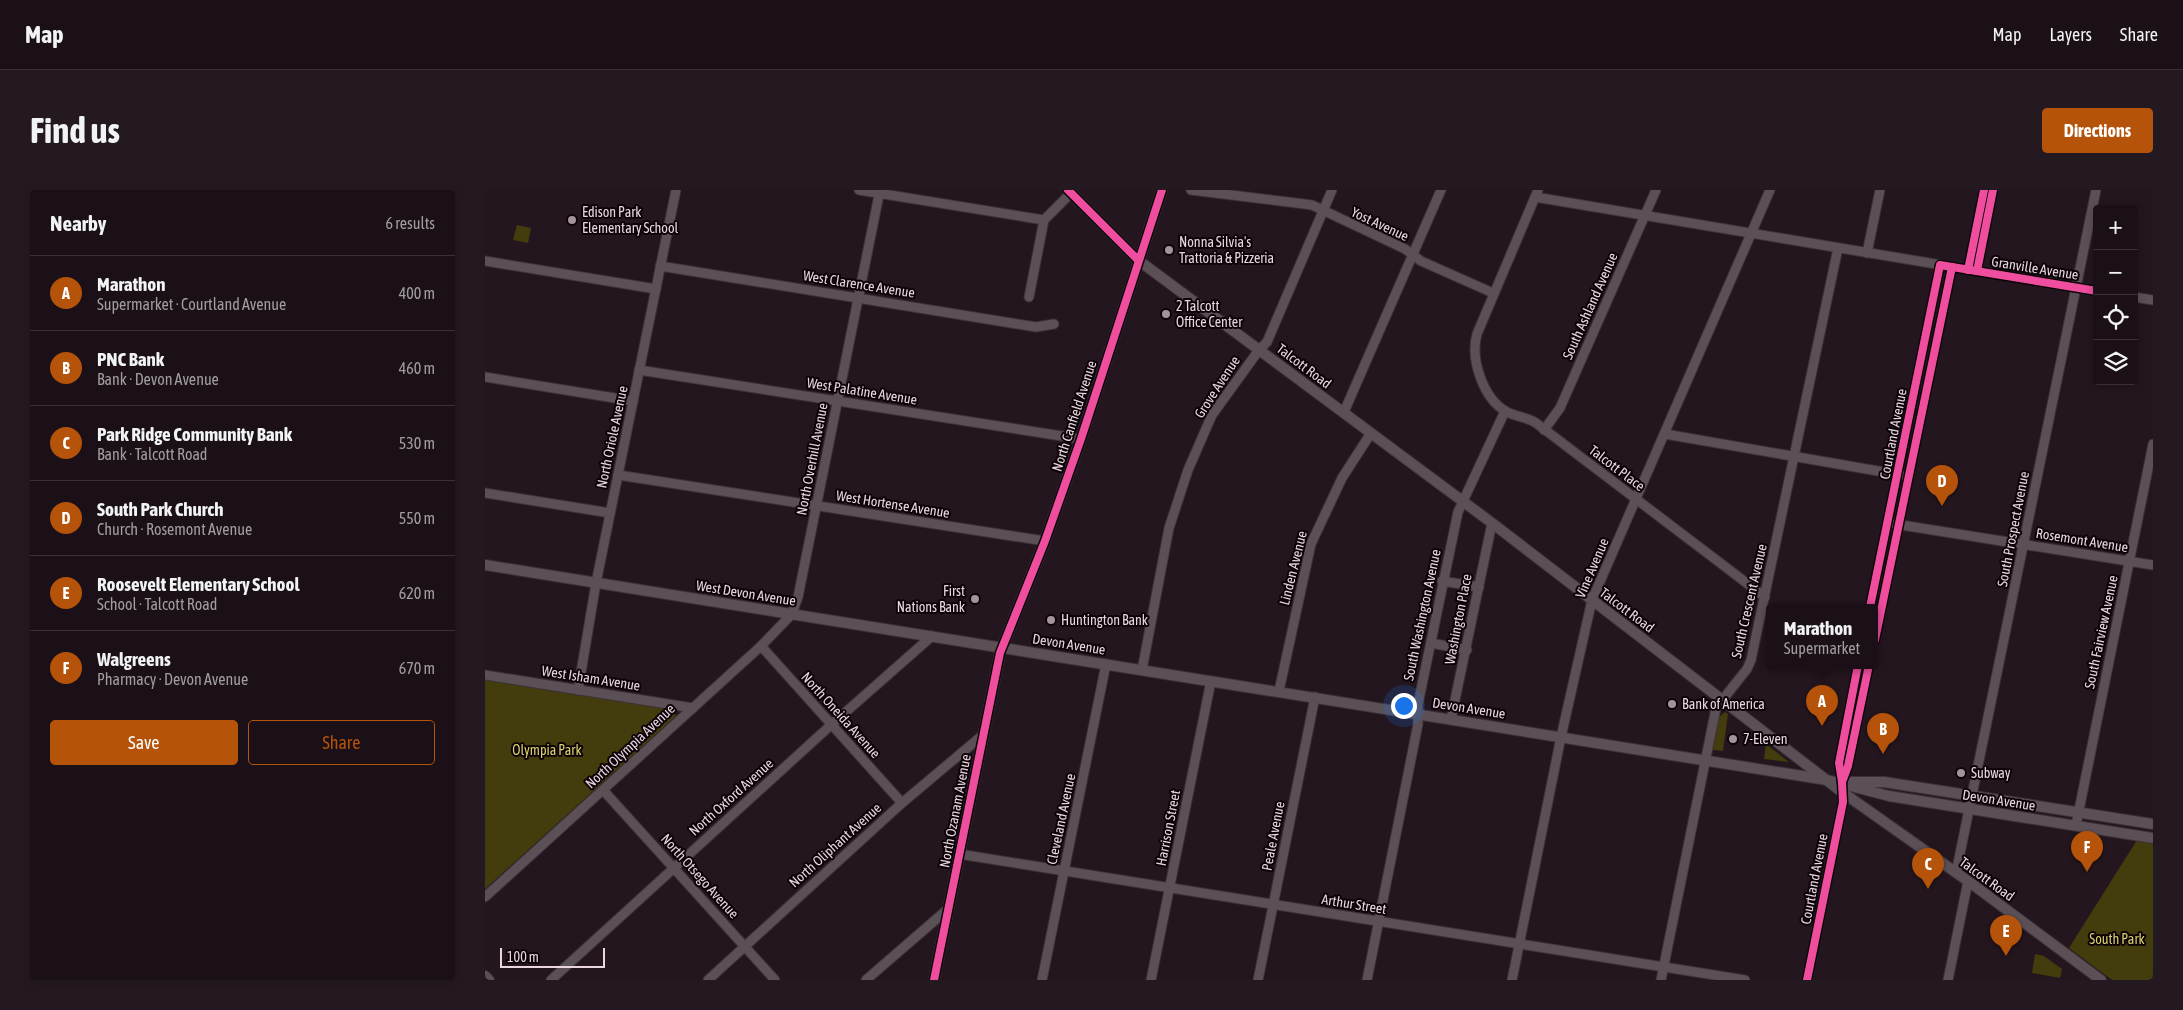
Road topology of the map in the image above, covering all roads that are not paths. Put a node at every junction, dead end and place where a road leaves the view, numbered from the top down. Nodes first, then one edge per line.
1 (676, 190) edge
2 (859, 190) edge
3 (1162, 190) edge
4 (1191, 190) edge
5 (1332, 190) edge
6 (1441, 190) edge
7 (1655, 190) edge
8 (1771, 190) edge
9 (1880, 190) edge
10 (1984, 190) edge
11 (1993, 190) edge
12 (2096, 190) edge
13 (1070, 191) edge
14 (880, 192) edge
15 (1537, 194) edge
16 (1323, 212) junction
17 (1645, 216) junction
18 (1044, 220) junction
19 (1751, 234) junction
20 (1838, 248) junction
21 (1867, 253) junction
22 (1412, 254) junction
23 (1139, 260) junction
24 (485, 261) edge
25 (1940, 265) junction
26 (661, 266) junction
27 (1952, 267) junction
28 (1972, 271) junction
29 (2076, 288) junction
30 (656, 289) junction
31 (2093, 290) edge
32 (1493, 293) junction
33 (859, 297) junction
34 (1029, 297) dead end
35 (2138, 298) edge
36 (2153, 300) edge
37 (1053, 324) dead end
38 (1259, 350) junction
39 (639, 370) junction
40 (485, 377) edge
41 (633, 401) junction
42 (838, 402) junction
43 (1505, 411) junction
44 (1344, 412) junction
45 (1544, 430) junction
46 (1371, 433) junction
47 (1665, 434) junction
48 (1081, 439) junction
49 (2153, 444) edge
50 (1795, 456) junction
51 (618, 474) junction
52 (1897, 474) junction
53 (1909, 476) junction
54 (485, 493) edge
55 (1636, 500) junction
56 (1462, 502) junction
57 (817, 506) junction
58 (610, 513) junction
59 (1492, 523) junction
60 (1887, 523) junction
61 (1899, 524) junction
62 (1045, 541) junction
63 (2024, 544) junction
64 (2129, 561) junction
65 (485, 565) edge
66 (2153, 565) edge
67 (1443, 581) junction
68 (596, 583) junction
69 (1479, 587) junction
70 (1765, 597) junction
71 (1592, 600) junction
72 (1871, 604) edge
73 (792, 614) junction
74 (1878, 626) edge
75 (932, 636) junction
76 (1431, 643) junction
77 (761, 646) junction
78 (1003, 647) junction
79 (1467, 650) junction
80 (1107, 664) junction
81 (1857, 669) edge
82 (1868, 669) edge
83 (1142, 670) junction
84 (485, 675) edge
85 (1211, 681) junction
86 (578, 690) junction
87 (1279, 691) junction
88 (1315, 698) junction
89 (1723, 700) junction
90 (693, 708) junction
91 (1418, 714) junction
92 (1451, 719) junction
93 (831, 725) junction
94 (984, 734) junction
95 (1561, 737) junction
96 (1705, 760) junction
97 (1827, 780) junction
98 (1842, 787) junction
99 (603, 790) junction
100 (1973, 796) junction
101 (901, 803) junction
102 (1970, 809) junction
103 (2078, 812) junction
104 (2153, 824) edge
105 (2076, 825) junction
106 (2153, 838) edge
107 (959, 854) junction
108 (674, 868) junction
109 (1064, 871) junction
110 (1956, 873) junction
111 (1968, 881) junction
112 (1169, 888) junction
113 (485, 897) edge
114 (1273, 904) junction
115 (948, 909) junction
116 (1379, 921) junction
117 (1519, 944) junction
118 (745, 946) junction
119 (1663, 967) junction
120 (2088, 975) edge
121 (485, 976) edge
122 (489, 980) edge
123 (551, 980) edge
124 (708, 980) edge
125 (775, 980) edge
126 (866, 980) edge
127 (934, 980) edge
128 (1042, 980) edge
129 (1151, 980) edge
130 (1258, 980) edge
131 (1367, 980) edge
132 (1512, 980) edge
133 (1661, 980) edge
134 (1745, 980) edge
135 (1807, 980) edge
136 (1948, 980) edge
137 (2101, 980) edge

1 - 26 street, North Oriole Avenue
2 - 14 street
3 - 23 street, North Canfield Avenue
4 - 16 street, Yost Avenue
5 - 16 street, Grove Avenue
6 - 22 street
7 - 17 street, South Ashland Avenue
8 - 19 street, Vine Avenue
9 - 21 street
10 - 28 street
11 - 28 street
12 - 29 street, South Prospect Avenue
13 - 18 street
13 - 23 street, Talcott Road
14 - 18 street
14 - 33 street, North Overhill Avenue
15 - 17 street, Granville Avenue
15 - 32 street
16 - 22 street, Yost Avenue
16 - 38 street, Grove Avenue
17 - 19 street, Granville Avenue
17 - 45 street, South Ashland Avenue
18 - 34 street
19 - 20 street, Granville Avenue
19 - 47 street, Vine Avenue
20 - 21 street, Granville Avenue
20 - 50 street, South Crescent Avenue
21 - 25 street, Granville Avenue
22 - 32 street, Yost Avenue
22 - 44 street
23 - 38 street, Talcott Road
23 - 48 street, North Canfield Avenue
24 - 30 street
25 - 27 street, Granville Avenue
25 - 52 street, Courtland Avenue
26 - 30 street, North Oriole Avenue
26 - 33 street, West Clarence Avenue
27 - 28 street, Granville Avenue
27 - 53 street, Courtland Avenue
28 - 29 street, Granville Avenue
29 - 31 street, Granville Avenue
29 - 63 street, South Prospect Avenue
30 - 39 street, North Oriole Avenue
32 - 43 street
33 - 37 street, West Clarence Avenue
33 - 42 street, North Overhill Avenue
35 - 36 street
38 - 44 street, Talcott Road
38 - 83 street, Grove Avenue
39 - 41 street, North Oriole Avenue
39 - 42 street, West Palatine Avenue
40 - 41 street
41 - 51 street, North Oriole Avenue
42 - 48 street, West Palatine Avenue
42 - 57 street, North Overhill Avenue
43 - 45 street, Talcott Place
43 - 56 street, South Washington Avenue
44 - 46 street, Talcott Road
45 - 55 street, Talcott Place
46 - 56 street, Talcott Road
46 - 87 street, Linden Avenue
47 - 50 street
47 - 55 street, Vine Avenue
48 - 62 street, North Canfield Avenue
49 - 64 street, South Fairview Avenue
50 - 52 street
50 - 70 street, South Crescent Avenue
51 - 57 street, West Hortense Avenue
51 - 58 street, North Oriole Avenue
52 - 53 street
52 - 60 street, Courtland Avenue
53 - 61 street, Courtland Avenue
54 - 58 street
55 - 70 street, Talcott Place
55 - 71 street, Vine Avenue
56 - 59 street, Talcott Road
56 - 67 street, South Washington Avenue
57 - 62 street, West Hortense Avenue
57 - 73 street, North Overhill Avenue
58 - 68 street, North Oriole Avenue
59 - 69 street, Washington Place
59 - 71 street, Talcott Road
60 - 61 street, Rosemont Avenue
60 - 72 street, Courtland Avenue
61 - 63 street, Rosemont Avenue
61 - 74 street, Courtland Avenue
62 - 78 street, North Canfield Avenue
63 - 64 street, Rosemont Avenue
63 - 100 street, South Prospect Avenue
64 - 66 street, Rosemont Avenue
64 - 103 street, South Fairview Avenue
65 - 68 street, West Devon Avenue
67 - 69 street
67 - 76 street, South Washington Avenue
68 - 73 street, West Devon Avenue
68 - 86 street, North Oriole Avenue
69 - 79 street, Washington Place
70 - 89 street, South Crescent Avenue
71 - 89 street, Talcott Road
71 - 95 street, Vine Avenue
73 - 75 street, West Devon Avenue
73 - 77 street, North Olympia Avenue
75 - 78 street, West Devon Avenue
75 - 93 street, North Oxford Avenue
76 - 79 street
76 - 91 street, South Washington Avenue
77 - 90 street, North Olympia Avenue
77 - 93 street, North Oneida Avenue
78 - 80 street, Devon Avenue
78 - 94 street, North Ozanam Avenue
79 - 92 street, Washington Place
80 - 83 street, Devon Avenue
80 - 109 street, Cleveland Avenue
81 - 98 street, Courtland Avenue
82 - 98 street, Courtland Avenue
83 - 85 street, Devon Avenue
84 - 86 street, West Isham Avenue
85 - 87 street, Devon Avenue
85 - 112 street, Harrison Street
86 - 90 street, West Isham Avenue
87 - 88 street, Devon Avenue
88 - 91 street, Devon Avenue
88 - 114 street, Peale Avenue
89 - 96 street, South Crescent Avenue
89 - 97 street, Talcott Road
90 - 99 street, North Olympia Avenue
91 - 92 street, Devon Avenue
91 - 116 street, South Washington Avenue
92 - 95 street, Devon Avenue
93 - 101 street, North Oneida Avenue
93 - 108 street, North Oxford Avenue
94 - 101 street, North Oliphant Avenue
94 - 107 street, North Ozanam Avenue
95 - 96 street, Devon Avenue
95 - 117 street, Vine Avenue
96 - 97 street, Devon Avenue
96 - 119 street, South Crescent Avenue
97 - 98 street, Devon Avenue
98 - 100 street, Devon Avenue
98 - 102 street, Devon Avenue
98 - 110 street, Talcott Road
98 - 135 street, Courtland Avenue
99 - 108 street, North Otsego Avenue
99 - 113 street, North Olympia Avenue
100 - 102 street, South Prospect Avenue
100 - 103 street, Devon Avenue
101 - 118 street, North Oliphant Avenue
102 - 105 street, Devon Avenue
102 - 110 street, South Prospect Avenue
103 - 104 street, Devon Avenue
103 - 105 street, South Fairview Avenue
105 - 106 street, Devon Avenue
107 - 109 street, Arthur Street
107 - 115 street, North Ozanam Avenue
108 - 118 street, North Otsego Avenue
108 - 123 street, North Oxford Avenue
109 - 112 street, Arthur Street
109 - 128 street, Cleveland Avenue
110 - 111 street, Talcott Road
111 - 120 street, Talcott Road
111 - 136 street
112 - 114 street, Arthur Street
112 - 129 street, Harrison Street
114 - 116 street, Arthur Street
114 - 130 street, Peale Avenue
115 - 126 street
115 - 127 street, North Ozanam Avenue
116 - 117 street, Arthur Street
116 - 131 street, South Washington Avenue
117 - 119 street, Arthur Street
117 - 132 street, Vine Avenue
118 - 124 street, North Oliphant Avenue
118 - 125 street, North Otsego Avenue
119 - 133 street, South Crescent Avenue
119 - 134 street, Arthur Street
120 - 137 street, Talcott Road
121 - 122 street

